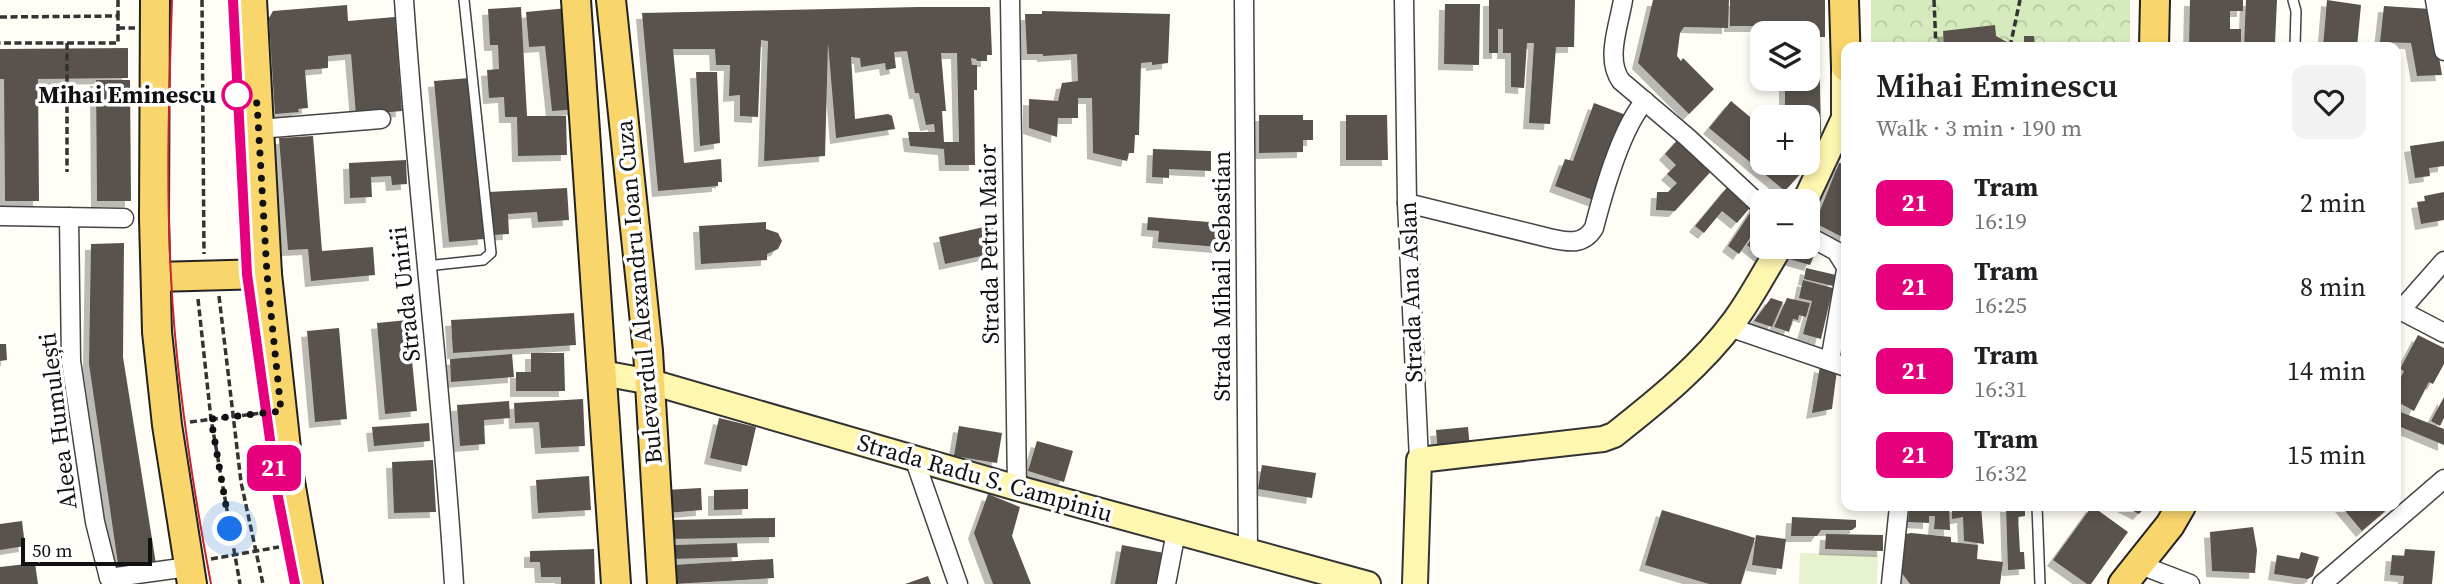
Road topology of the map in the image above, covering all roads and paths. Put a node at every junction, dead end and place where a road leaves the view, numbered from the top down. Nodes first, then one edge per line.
1 (118, 0) edge
2 (155, 0) edge
3 (202, 0) edge
4 (252, 0) edge
5 (404, 0) edge
6 (464, 0) edge
7 (576, 0) edge
8 (611, 0) edge
9 (1010, 0) edge
10 (1244, 0) edge
11 (1404, 0) edge
12 (1623, 0) edge
13 (1844, 0) edge
14 (1934, 0) edge
15 (2020, 0) edge
16 (2155, 0) edge
17 (2292, 0) edge
18 (2435, 0) edge
19 (118, 16) junction
20 (0, 17) edge
21 (1845, 42) edge
22 (1936, 42) edge
23 (2011, 42) edge
24 (2154, 42) edge
25 (2295, 42) edge
26 (0, 43) edge
27 (67, 43) junction
28 (2444, 51) edge
29 (1645, 101) junction
30 (381, 119) dead end
31 (1841, 124) edge
32 (259, 129) junction
33 (67, 172) dead end
34 (1811, 189) edge
35 (1750, 196) edge
36 (1407, 203) junction
37 (0, 216) edge
38 (68, 217) junction
39 (124, 218) dead end
40 (1820, 242) edge
41 (1772, 259) edge
42 (1841, 260) edge
43 (2444, 261) edge
44 (426, 265) junction
45 (267, 274) junction
46 (207, 276) junction
47 (156, 277) junction
48 (2401, 306) edge
49 (2401, 311) edge
50 (1729, 327) junction
51 (1841, 328) edge
52 (2444, 333) edge
53 (1838, 364) edge
54 (602, 373) junction
55 (651, 382) junction
56 (281, 411) junction
57 (233, 416) junction
58 (211, 419) junction
59 (167, 425) junction
60 (914, 458) junction
61 (1419, 460) junction
62 (2444, 479) edge
63 (1017, 488) junction
64 (1898, 511) edge
65 (2038, 511) edge
66 (2178, 511) edge
67 (1176, 531) junction
68 (300, 545) junction
69 (256, 551) junction
70 (1248, 551) junction
71 (234, 555) junction
72 (189, 571) edge
73 (2131, 574) edge
74 (240, 584) edge
75 (263, 584) edge
76 (308, 584) edge
77 (454, 584) edge
78 (616, 584) edge
79 (662, 584) edge
80 (958, 584) edge
81 (1166, 584) edge
82 (1368, 584) edge
83 (1415, 584) edge
84 (1891, 584) edge
85 (2040, 584) edge
86 (2190, 584) edge
87 (2322, 584) edge

1 - 19 path
2 - 47 main road
3 - 46 path
4 - 32 main road
5 - 44 street, Strada Unirii
6 - 44 lane
7 - 54 main road, Bulevardul Alexandru Ioan Cuza
8 - 55 main road, Bulevardul Alexandru Ioan Cuza
9 - 63 street, Strada Petru Maior
10 - 70 street, Strada Mihail Sebastian
11 - 36 street, Strada Ana Aslan
12 - 29 street
13 - 21 main road
14 - 22 path
15 - 23 path
16 - 24 main road
17 - 25 lane
18 - 28 street
19 - 20 path
19 - 27 path
26 - 27 path
27 - 33 path
29 - 35 street
29 - 36 street
30 - 32 street
31 - 34 street
32 - 45 main road
36 - 61 street, Strada Ana Aslan
37 - 38 street
38 - 39 street
38 - 72 street, Aleea Humulești
40 - 42 street
41 - 50 street
43 - 48 street
44 - 77 street, Strada Unirii
45 - 46 main road
45 - 56 main road
46 - 47 main road
46 - 57 path
46 - 58 path
47 - 59 main road
49 - 52 street
50 - 53 street
50 - 61 street
51 - 53 street
54 - 55 street, Strada Radu S. Campiniu
54 - 78 main road, Bulevardul Alexandru Ioan Cuza
55 - 60 street, Strada Radu S. Campiniu
55 - 79 main road, Bulevardul Alexandru Ioan Cuza
56 - 57 path
56 - 68 main road
57 - 58 path
57 - 69 path
58 - 59 path
58 - 71 path
59 - 72 main road
60 - 63 street, Strada Radu S. Campiniu
60 - 80 street
61 - 83 street, Strada Ana Aslan
62 - 87 street
63 - 67 street, Strada Radu S. Campiniu
64 - 84 street
65 - 85 lane
66 - 73 main road
67 - 70 street, Strada Radu S. Campiniu
67 - 81 street
68 - 69 path
68 - 76 main road
69 - 71 path
69 - 75 path
70 - 82 street, Strada Radu S. Campiniu
71 - 72 path
71 - 74 path
73 - 86 street

